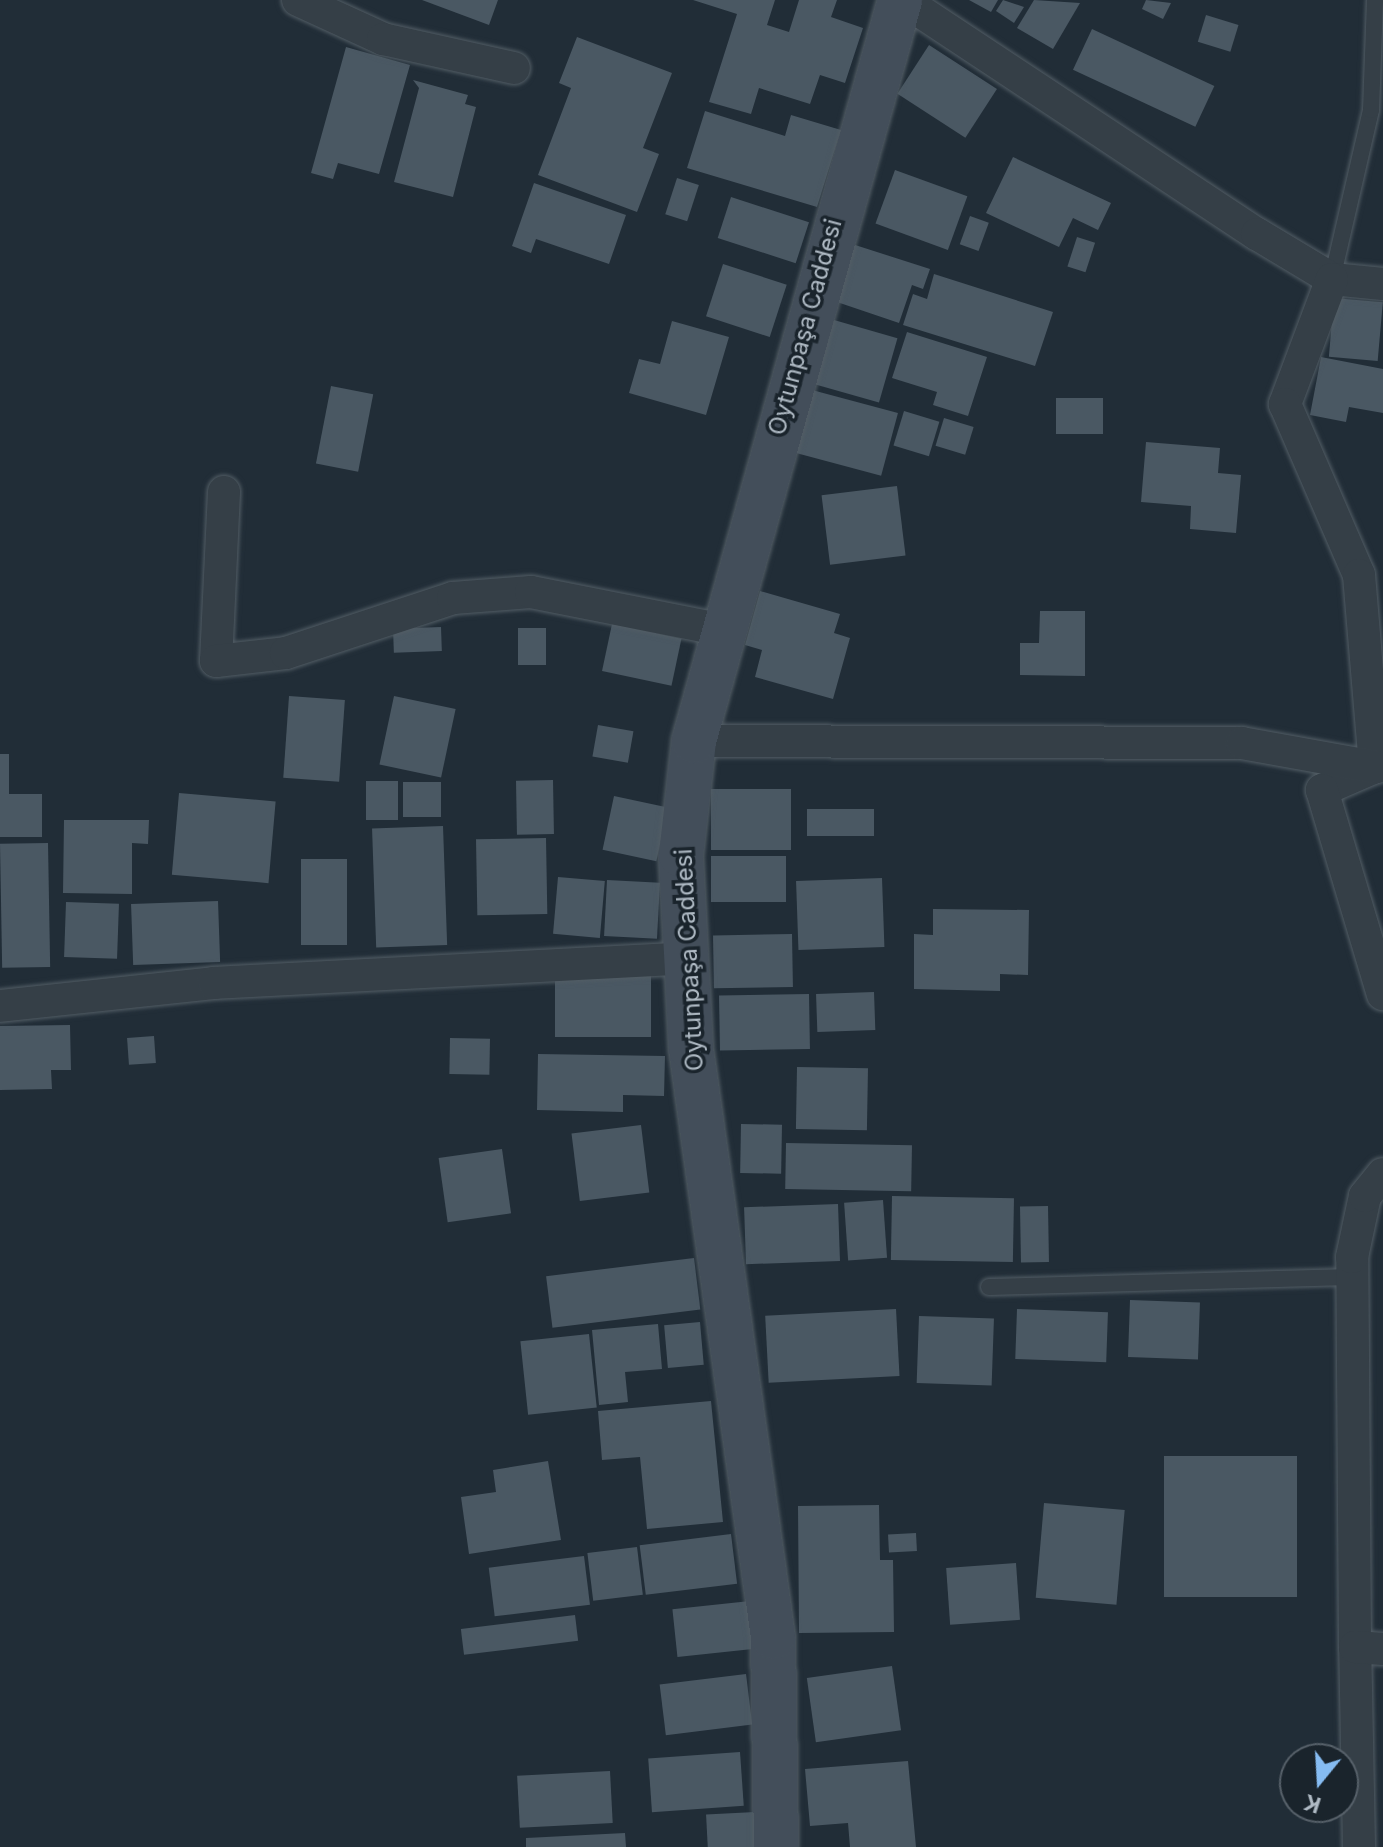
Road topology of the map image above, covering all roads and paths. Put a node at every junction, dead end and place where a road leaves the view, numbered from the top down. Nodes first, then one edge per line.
1 (298, 0) edge
2 (901, 0) edge
3 (1375, 0) edge
4 (514, 68) dead end
5 (1332, 279) junction
6 (1383, 284) edge
7 (224, 492) dead end
8 (723, 630) junction
9 (694, 741) junction
10 (1379, 767) edge
11 (686, 958) junction
12 (1383, 994) edge
13 (0, 1006) edge
14 (1383, 1174) edge
15 (1351, 1277) junction
16 (989, 1287) dead end
17 (1369, 1648) edge
18 (776, 1847) edge
19 (1359, 1847) edge

1 - 4 street
2 - 5 street
2 - 8 street, Oytunpaşa Caddesi
3 - 5 lane
5 - 6 street
5 - 10 street
7 - 8 street
8 - 9 street, Oytunpaşa Caddesi
9 - 10 street
9 - 11 street, Oytunpaşa Caddesi
10 - 12 street
11 - 13 street
11 - 18 street, Oytunpaşa Caddesi
14 - 15 street
15 - 16 lane
15 - 17 street
17 - 19 street

